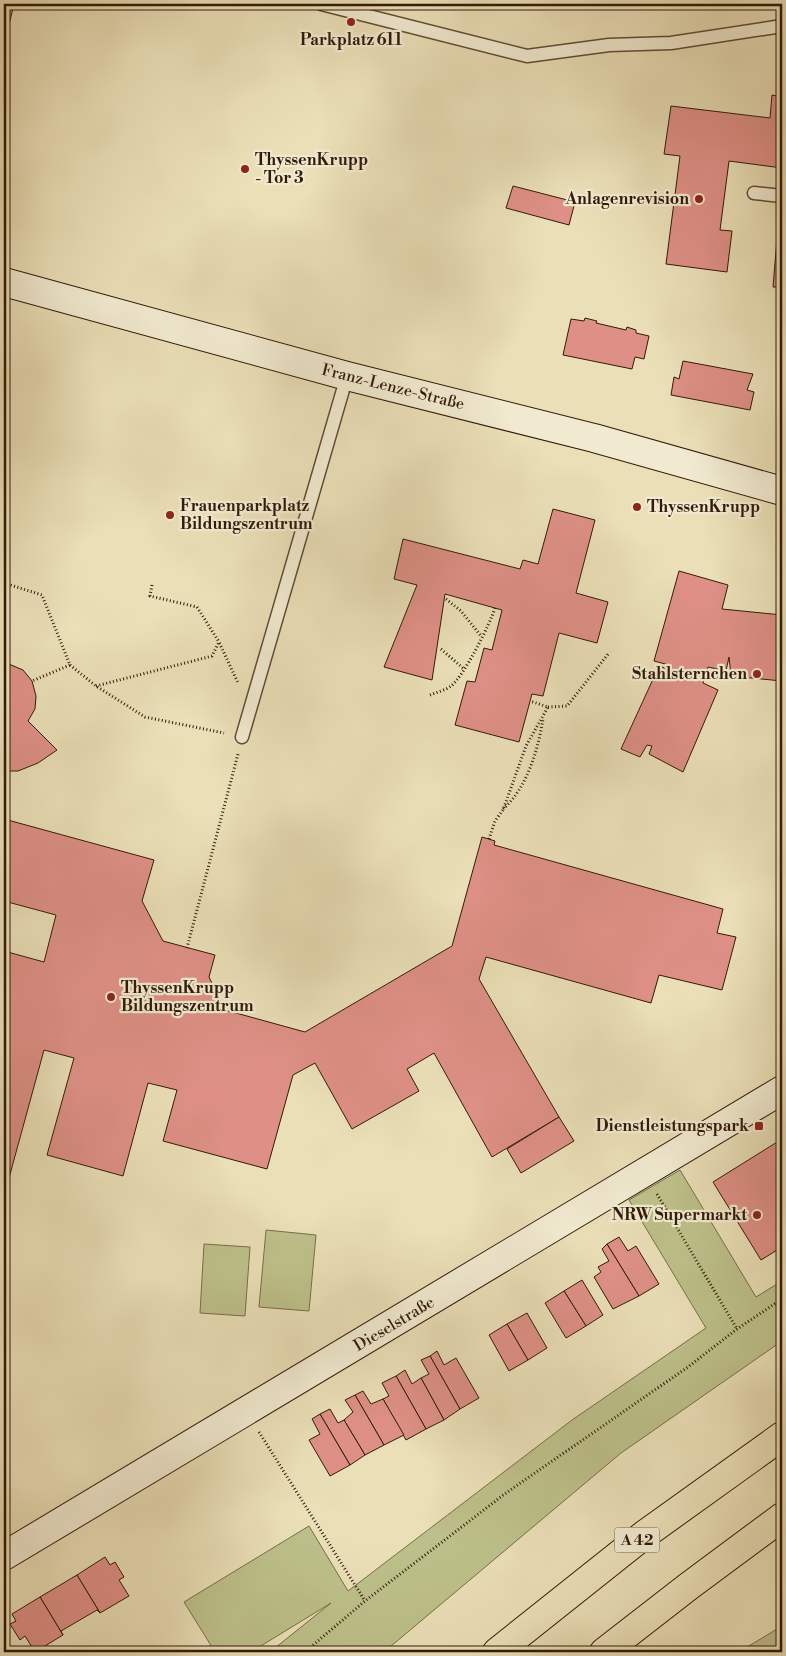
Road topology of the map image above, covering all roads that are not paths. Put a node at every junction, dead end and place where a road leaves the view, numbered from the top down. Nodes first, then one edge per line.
1 (321, 4) edge
2 (782, 26) edge
3 (754, 193) dead end
4 (782, 196) edge
5 (4, 282) edge
6 (347, 376) junction
7 (782, 491) edge
8 (242, 737) road end
9 (782, 1090) edge
10 (782, 1436) edge
11 (782, 1517) edge
12 (4, 1556) edge
13 (498, 1652) edge
14 (604, 1652) edge

1 - 2 lane
3 - 4 lane
5 - 6 street, Franz-Lenze-Straße
6 - 7 street, Franz-Lenze-Straße
6 - 8 lane
9 - 12 street, Dieselstraße
10 - 13 highway, A 42
11 - 14 highway

